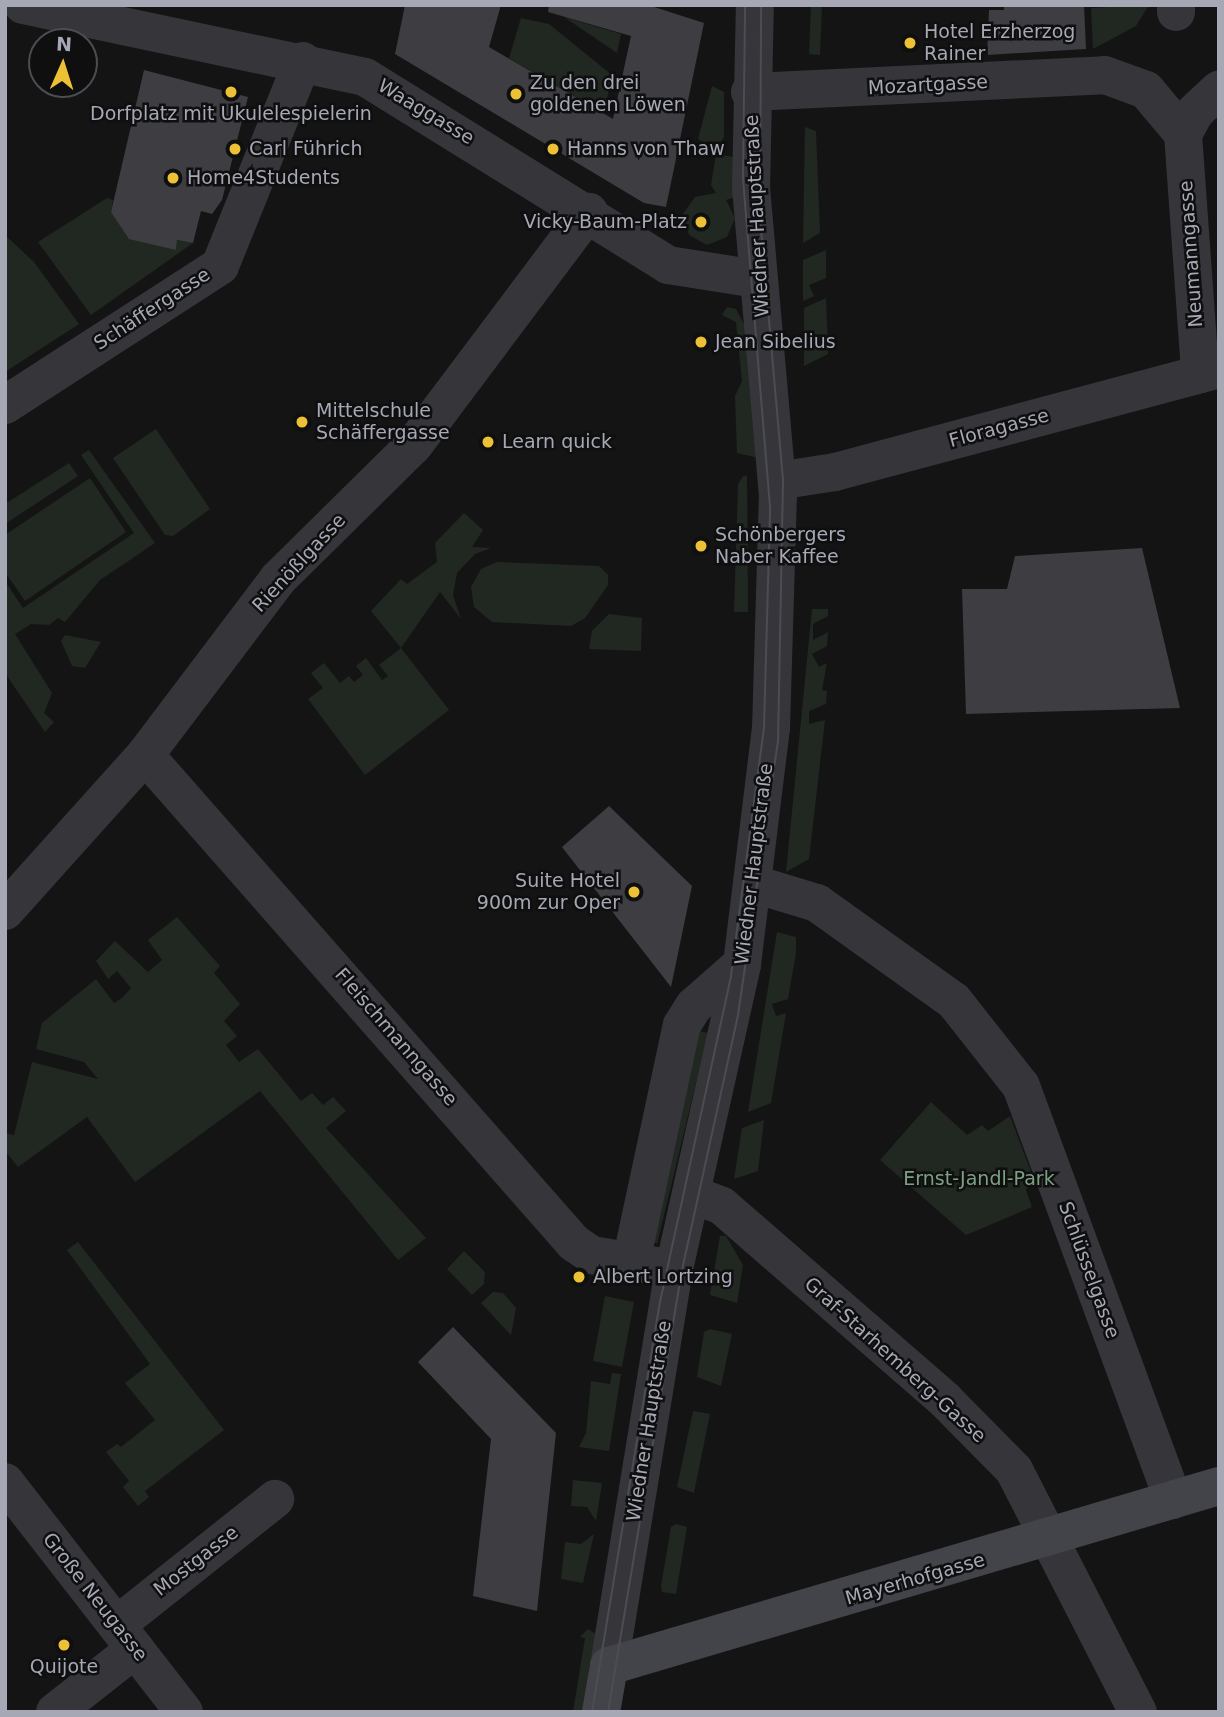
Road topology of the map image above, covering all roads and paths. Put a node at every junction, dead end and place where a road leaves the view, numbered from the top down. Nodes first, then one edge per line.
1 (23, 5) edge
2 (755, 5) edge
3 (303, 61) junction
4 (1219, 90) edge
5 (751, 92) junction
6 (1183, 134) junction
7 (589, 212) junction
8 (757, 279) junction
9 (1209, 371) edge
10 (5, 405) edge
11 (777, 481) junction
12 (145, 755) junction
13 (754, 884) junction
14 (5, 911) edge
15 (742, 964) junction
16 (691, 1194) junction
17 (631, 1262) junction
18 (674, 1269) junction
19 (5, 1482) edge
20 (1219, 1486) edge
21 (275, 1499) dead end
22 (1173, 1500) junction
23 (1052, 1539) junction
24 (127, 1636) junction
25 (609, 1666) junction
26 (55, 1712) edge
27 (184, 1712) edge
28 (601, 1712) edge
29 (1138, 1712) edge

1 - 3 street, Waaggasse
2 - 5 street, Wiedner Hauptstraße
3 - 7 street, Waaggasse
3 - 10 street, Schäffergasse
4 - 6 street
5 - 6 street, Mozartgasse
5 - 8 street, Wiedner Hauptstraße
6 - 9 street, Neumanngasse
7 - 8 street, Waaggasse
7 - 12 street, Rienößlgasse
8 - 11 street, Wiedner Hauptstraße
9 - 11 street, Floragasse
11 - 13 street, Wiedner Hauptstraße
12 - 14 street, Rienößlgasse
12 - 17 street, Fleischmanngasse
13 - 15 street, Wiedner Hauptstraße
13 - 22 street, Schlüsselgasse
15 - 16 street, Wiedner Hauptstraße
15 - 17 street
16 - 18 street, Wiedner Hauptstraße
16 - 23 street, Graf-Starhemberg-Gasse
17 - 18 street, Fleischmanngasse
18 - 25 street, Wiedner Hauptstraße
19 - 24 street, Große Neugasse
20 - 22 main road, Mayerhofgasse
21 - 24 street, Mostgasse
22 - 23 main road, Mayerhofgasse
23 - 25 main road, Mayerhofgasse
23 - 29 street, Graf-Starhemberg-Gasse
24 - 26 street, Mostgasse
24 - 27 street, Große Neugasse
25 - 28 main road, Wiedner Hauptstraße

